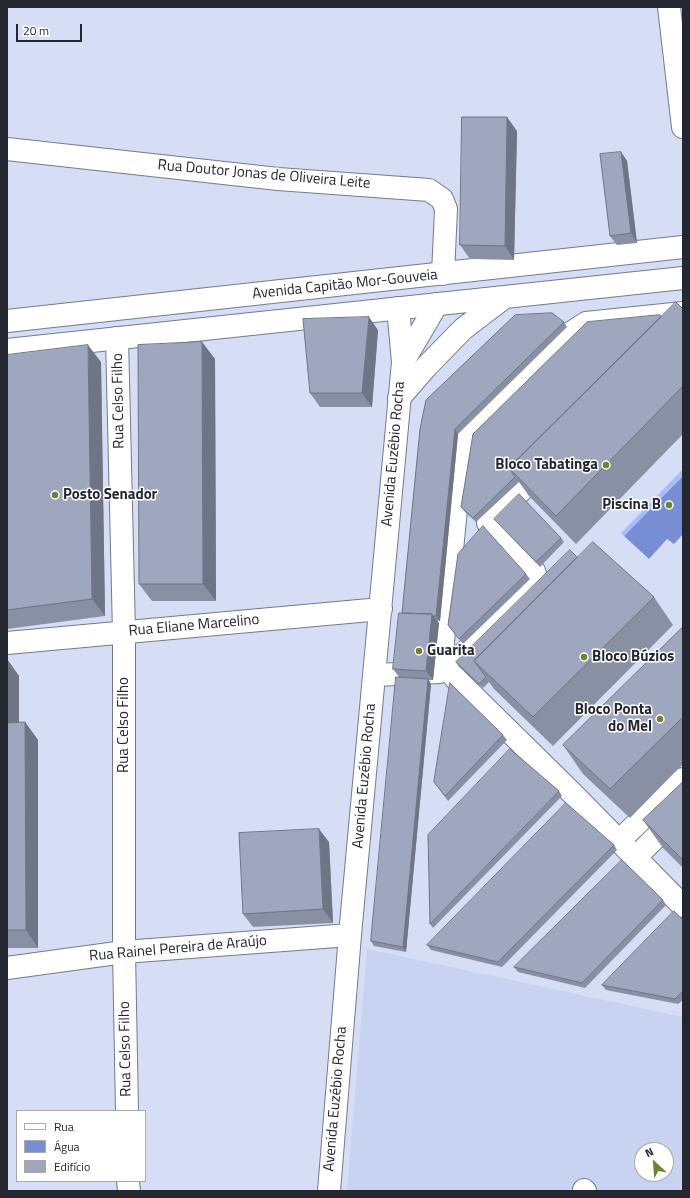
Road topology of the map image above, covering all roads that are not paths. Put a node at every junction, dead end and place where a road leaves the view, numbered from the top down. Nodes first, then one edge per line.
1 (669, 7) edge
2 (683, 127) edge
3 (7, 149) edge
4 (683, 247) edge
5 (443, 274) junction
6 (683, 278) edge
7 (505, 296) junction
8 (438, 304) junction
9 (398, 308) junction
10 (683, 312) edge
11 (7, 321) edge
12 (117, 338) junction
13 (7, 350) edge
14 (403, 362) junction
15 (399, 398) junction
16 (561, 451) edge
17 (488, 524) junction
18 (452, 559) junction
19 (381, 609) junction
20 (124, 633) junction
21 (7, 643) edge
22 (378, 644) junction
23 (400, 644) edge
24 (421, 644) edge
25 (446, 656) junction
26 (375, 675) junction
27 (683, 779) edge
28 (683, 810) edge
29 (619, 841) junction
30 (635, 858) junction
31 (683, 906) edge
32 (350, 935) junction
33 (124, 952) junction
34 (7, 968) edge
35 (127, 1110) edge
36 (329, 1191) edge

1 - 2 street
3 - 5 street, Rua Doutor Jonas de Oliveira Leite
4 - 5 street, Avenida Capitão Mor-Gouveia
5 - 11 street, Avenida Capitão Mor-Gouveia
6 - 7 street, Avenida Capitão Mor-Gouveia
7 - 8 street, Avenida Capitão Mor-Gouveia
7 - 15 street
8 - 9 street, Avenida Capitão Mor-Gouveia
8 - 14 street, Avenida Euzébio Rocha
9 - 12 street, Avenida Capitão Mor-Gouveia
9 - 14 street, Avenida Euzébio Rocha
10 - 18 street
12 - 13 street, Avenida Capitão Mor-Gouveia
12 - 20 street, Rua Celso Filho
14 - 15 street, Avenida Euzébio Rocha
15 - 19 street, Avenida Euzébio Rocha
16 - 17 street
17 - 18 street
17 - 25 street
18 - 25 street
19 - 20 street, Rua Eliane Marcelino
19 - 22 street, Avenida Euzébio Rocha
20 - 21 street, Rua Eliane Marcelino
20 - 33 street, Rua Celso Filho
22 - 23 street
22 - 26 street, Avenida Euzébio Rocha
24 - 25 street
25 - 26 street
25 - 29 street
26 - 32 street, Avenida Euzébio Rocha
27 - 29 street
28 - 30 street
29 - 30 street
30 - 31 street
32 - 33 street, Rua Rainel Pereira de Araújo
32 - 36 street, Avenida Euzébio Rocha
33 - 34 street, Rua Rainel Pereira de Araújo
33 - 35 street, Rua Celso Filho

